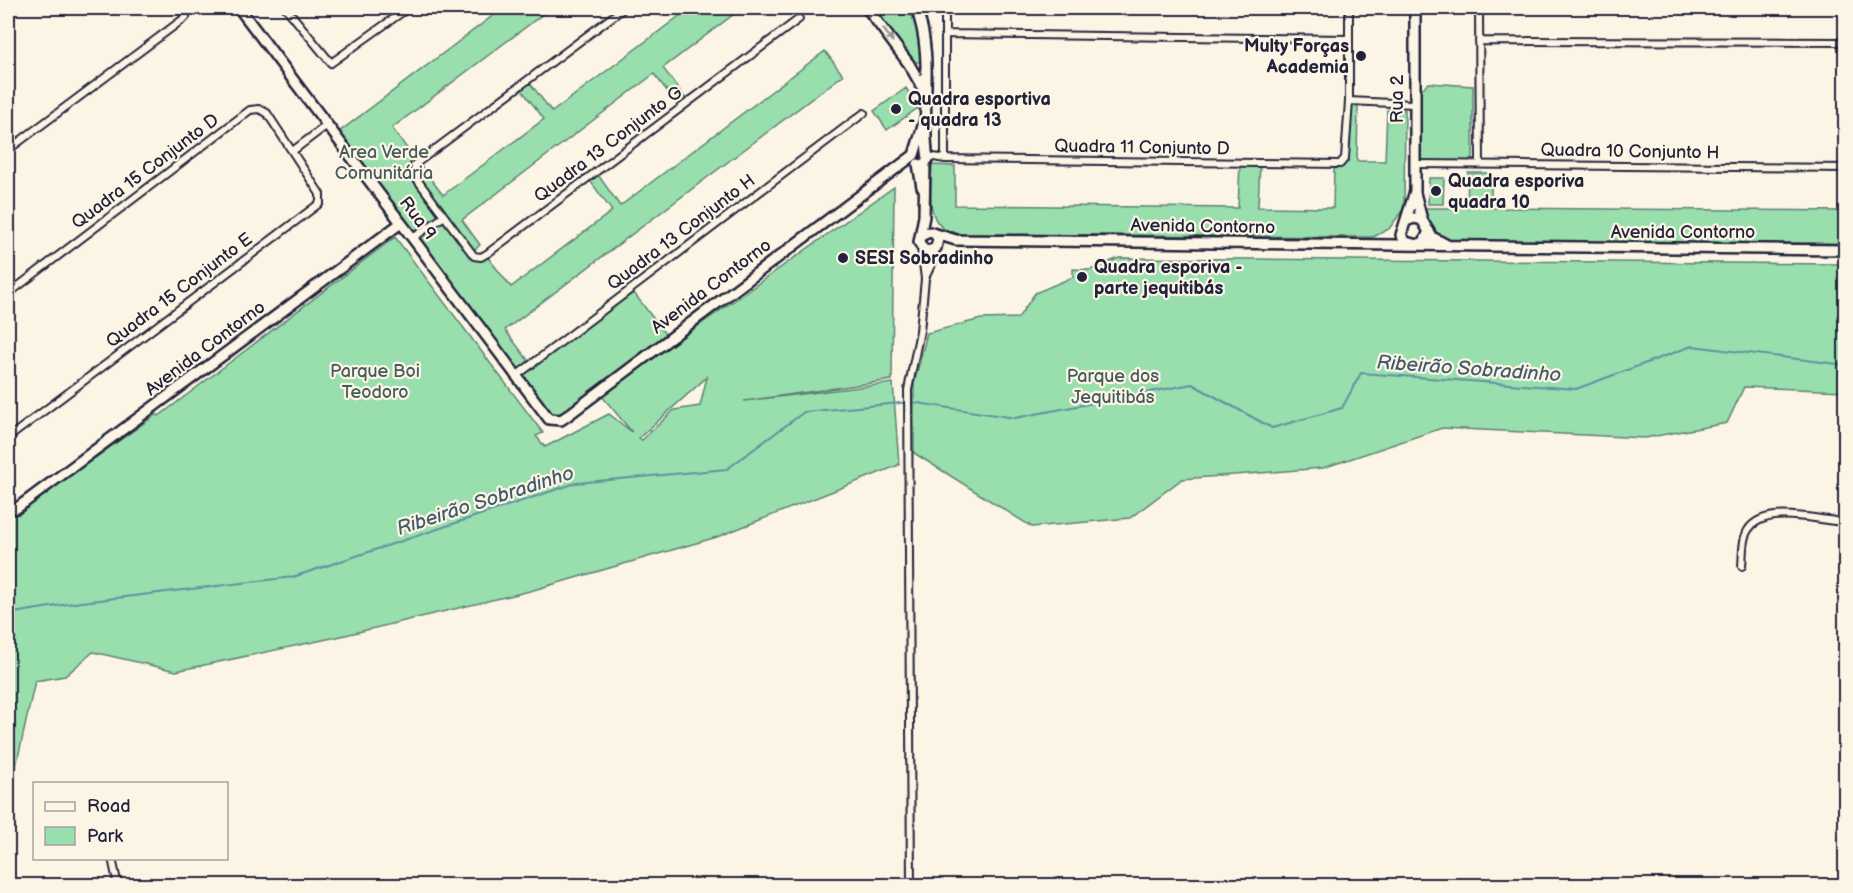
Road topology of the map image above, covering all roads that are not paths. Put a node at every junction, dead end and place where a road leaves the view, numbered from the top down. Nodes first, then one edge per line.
1 (180, 8) edge
2 (239, 8) edge
3 (286, 8) edge
4 (408, 8) edge
5 (624, 8) edge
6 (867, 8) edge
7 (916, 8) edge
8 (945, 8) edge
9 (1349, 8) edge
10 (1415, 8) edge
11 (1479, 8) edge
12 (800, 19) dead end
13 (946, 34) junction
14 (1349, 39) junction
15 (1479, 41) junction
16 (1845, 42) edge
17 (926, 58) junction
18 (909, 64) junction
19 (927, 96) junction
20 (1349, 101) junction
21 (1413, 104) junction
22 (864, 113) dead end
23 (327, 125) junction
24 (8, 150) edge
25 (294, 150) junction
26 (920, 158) junction
27 (945, 159) junction
28 (1415, 164) junction
29 (1480, 164) junction
30 (1845, 168) edge
31 (1415, 191) junction
32 (443, 216) junction
33 (924, 216) junction
34 (1422, 220) junction
35 (1406, 221) junction
36 (401, 223) junction
37 (1401, 231) junction
38 (1429, 231) junction
39 (934, 233) junction
40 (921, 236) junction
41 (413, 238) junction
42 (956, 240) junction
43 (1377, 245) junction
44 (1413, 245) junction
45 (1449, 246) junction
46 (921, 249) junction
47 (935, 249) junction
48 (1845, 250) edge
49 (925, 279) junction
50 (8, 294) edge
51 (516, 376) junction
52 (549, 419) joint
53 (8, 438) edge
54 (8, 509) edge
55 (1845, 522) edge
56 (1742, 566) dead end
57 (112, 860) edge
58 (118, 885) edge
59 (911, 885) edge

1 - 24 street
2 - 23 street, Rua 9
3 - 4 street
5 - 32 street
6 -> 18 street
7 - 17 street
8 - 13 street
9 - 14 street
10 - 21 street, Rua 2
11 - 15 street
12 - 32 street, Quadra 13 Conjunto G
13 - 14 street
13 - 27 street
14 - 20 street
15 - 16 street
15 - 29 street
17 - 18 street
17 - 19 street
18 - 19 street
19 - 26 street
20 - 21 street
20 - 27 street, Quadra 11 Conjunto D
21 - 28 street, Rua 2
22 - 51 street, Quadra 13 Conjunto H
23 - 25 street
23 - 36 street, Rua 9
25 - 50 street, Quadra 15 Conjunto D
25 - 53 street, Quadra 15 Conjunto E
26 - 27 street, Quadra 11 Conjunto D
26 - 33 street
26 - 52 street, Avenida Contorno
28 - 29 street, Quadra 10 Conjunto H
28 - 31 street, Rua 2
29 - 30 street, Quadra 10 Conjunto H
31 - 34 street, Rua 2
31 - 35 street, Rua 2
32 - 41 street
33 - 39 street
33 - 40 street
34 - 35 street
34 - 38 street
35 - 37 street
36 - 41 street, Rua 9
36 - 54 street, Avenida Contorno
37 - 43 street
37 - 44 street
38 - 44 street
38 - 45 street
39 - 40 street
39 - 42 street, Avenida Contorno
39 - 47 street
40 - 46 street
41 - 51 street, Rua 9
42 - 43 street, Avenida Contorno
42 - 47 street, Avenida Contorno
43 - 44 street, Avenida Contorno
44 - 45 street, Avenida Contorno
45 - 48 street, Avenida Contorno
46 - 47 street
46 - 49 street
47 - 49 street
49 - 59 street
51 - 52 street, Rua 9
55 - 56 street
57 - 58 street

